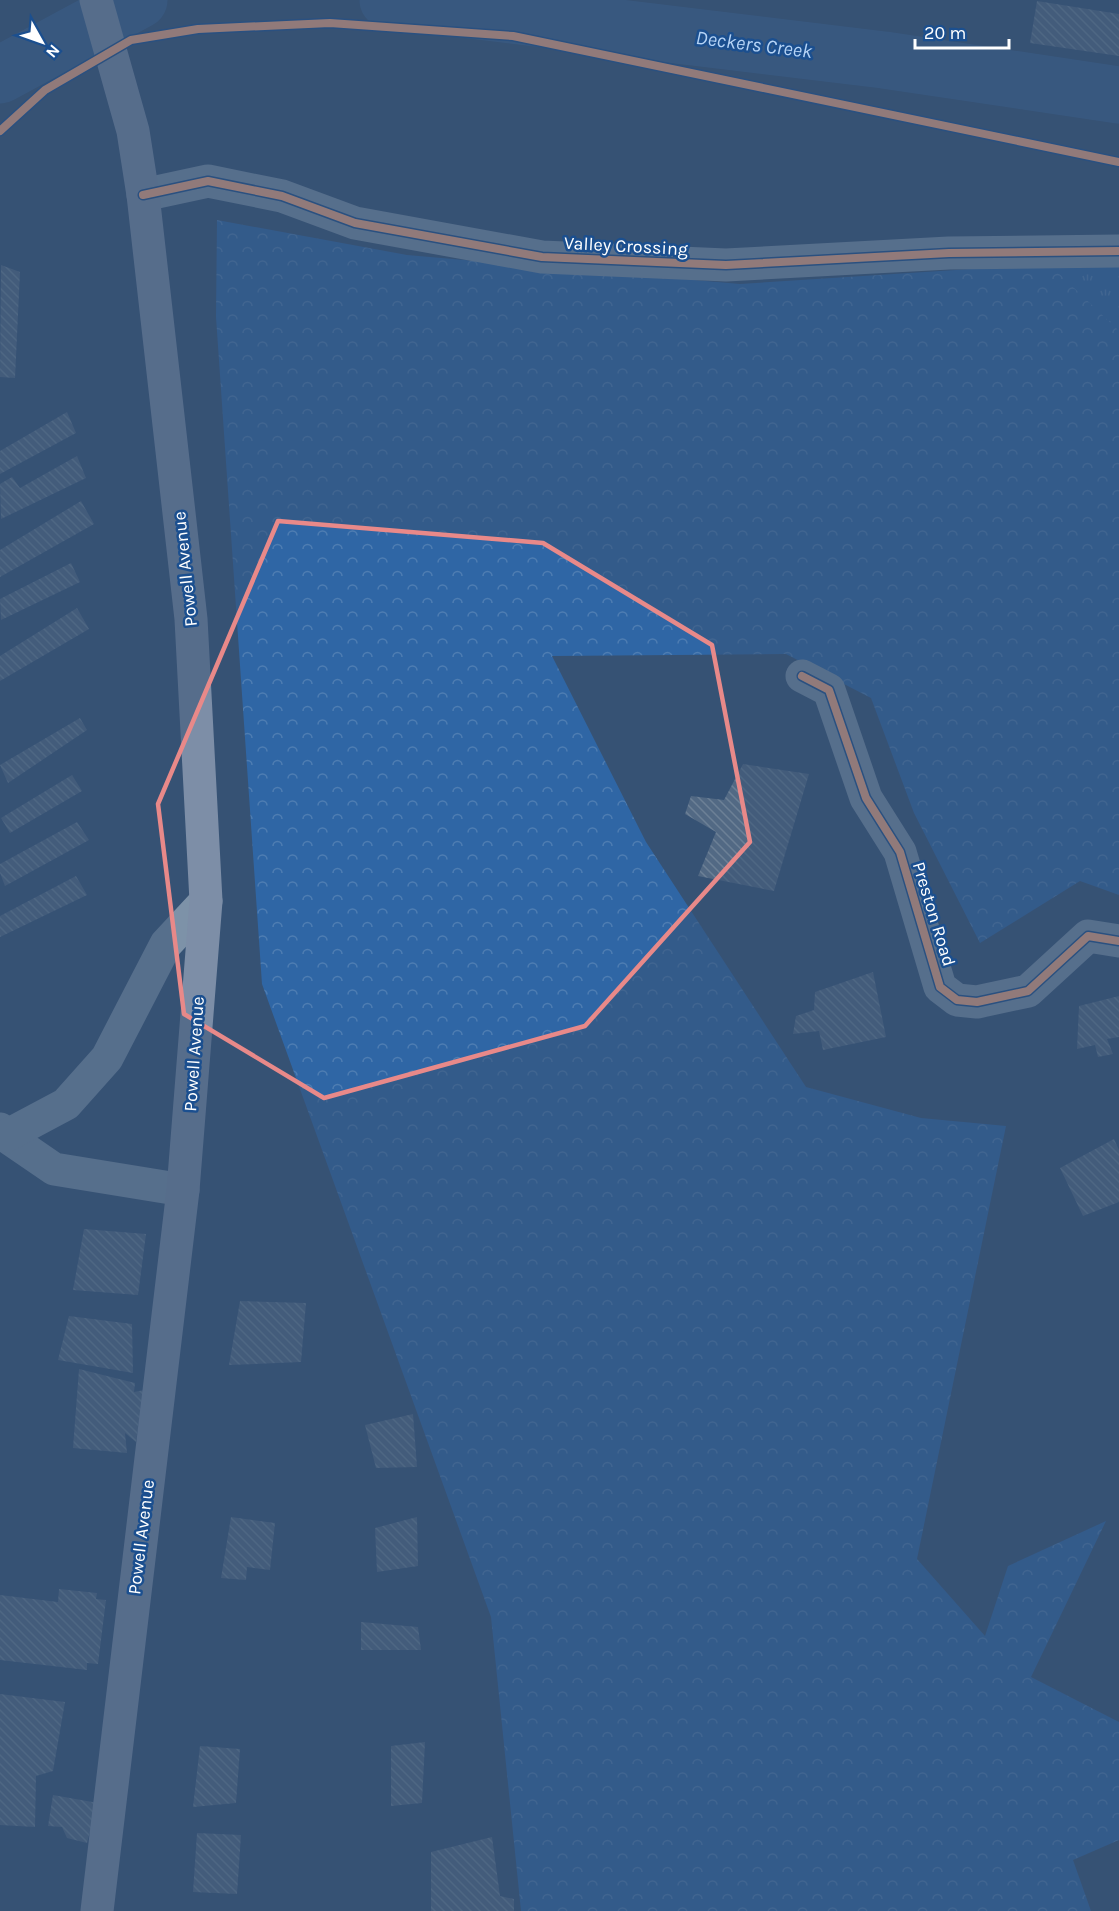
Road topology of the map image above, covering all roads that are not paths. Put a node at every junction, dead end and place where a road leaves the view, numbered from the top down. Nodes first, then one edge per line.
1 (96, 0) edge
2 (143, 195) junction
3 (1119, 251) edge
4 (802, 676) dead end
5 (206, 901) junction
6 (1119, 941) edge
7 (3, 1132) edge
8 (183, 1190) junction
9 (97, 1911) edge

1 - 2 main road, Powell Avenue
2 - 3 street, Valley Crossing
2 - 5 main road, Powell Avenue
4 - 6 street, Preston Road
5 - 7 street
5 - 8 main road, Powell Avenue
7 - 8 street
8 - 9 main road, Powell Avenue

